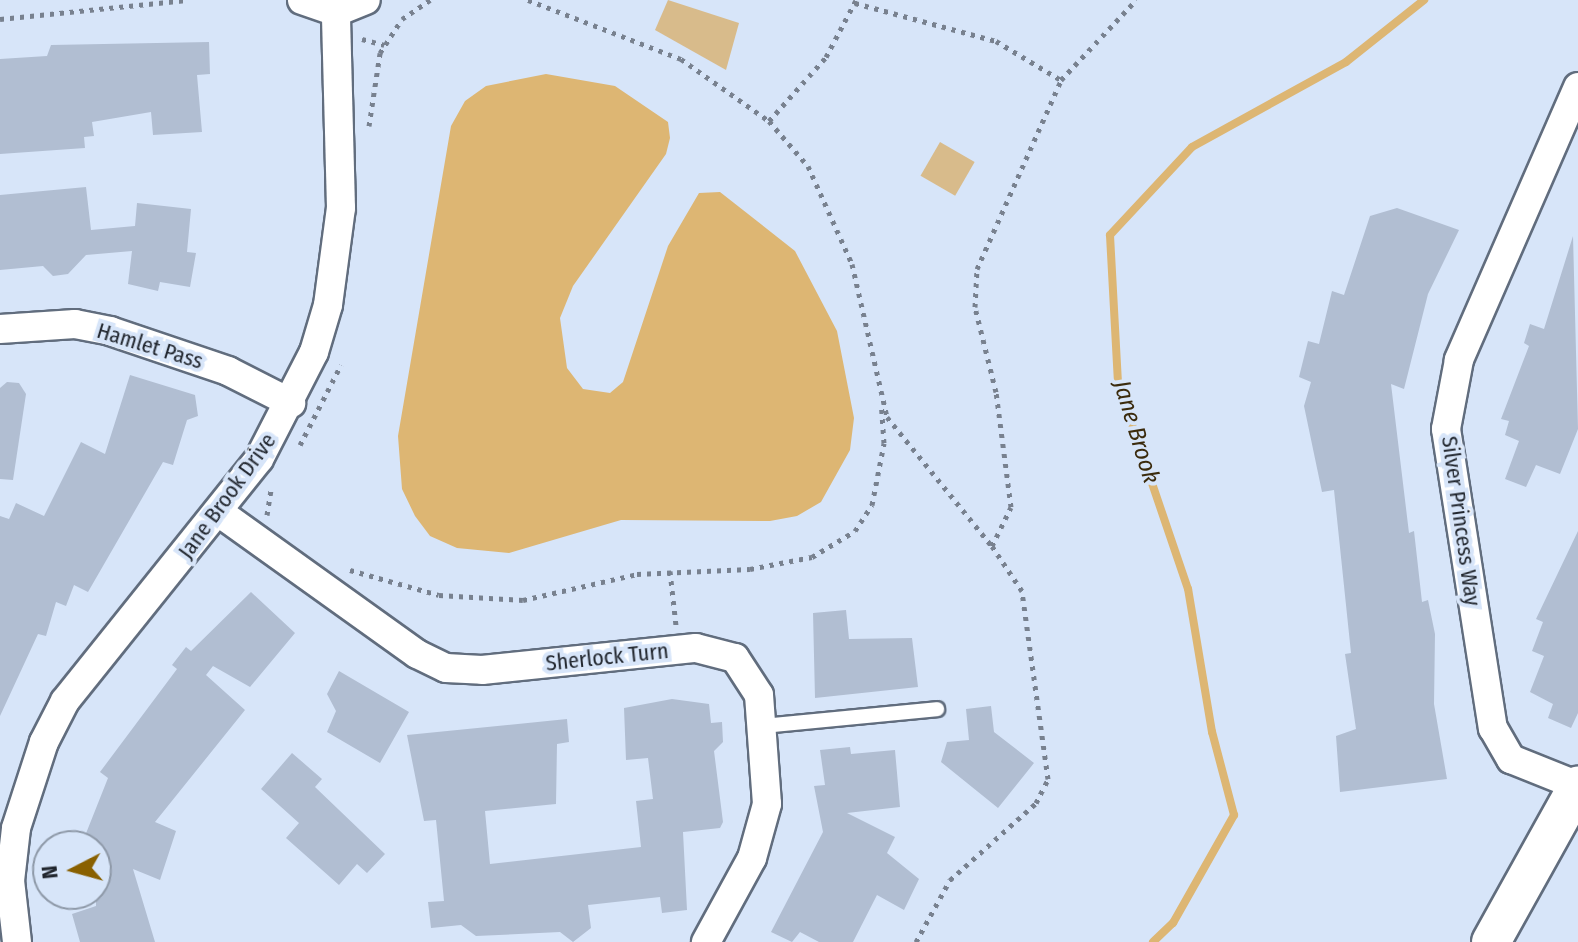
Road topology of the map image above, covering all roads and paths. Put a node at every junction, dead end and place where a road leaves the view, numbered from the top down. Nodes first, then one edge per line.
1 (187, 0) edge
2 (302, 0) edge
3 (366, 0) edge
4 (430, 0) edge
5 (528, 0) edge
6 (1136, 0) edge
7 (856, 1) edge
8 (336, 12) junction
9 (0, 19) edge
10 (1061, 80) junction
11 (1578, 87) edge
12 (769, 121) junction
13 (369, 141) dead end
14 (0, 329) edge
15 (342, 360) dead end
16 (291, 403) junction
17 (881, 404) junction
18 (291, 458) dead end
19 (276, 481) dead end
20 (220, 513) junction
21 (270, 524) dead end
22 (992, 546) junction
23 (345, 568) dead end
24 (670, 571) junction
25 (678, 650) junction
26 (937, 709) dead end
27 (762, 726) junction
28 (1578, 786) edge
29 (5, 881) edge
30 (17, 942) edge
31 (706, 942) edge
32 (916, 942) edge
33 (1491, 942) edge

1 - 9 path
2 - 8 street
3 - 8 street
4 - 13 path
5 - 12 path
6 - 10 path
7 - 10 path
7 - 12 path
8 - 16 street, Jane Brook Drive
10 - 22 path
11 - 28 street, Silver Princess Way
12 - 17 path
14 - 16 street, Hamlet Pass
15 - 18 path
16 - 20 street, Jane Brook Drive
17 - 22 path
17 - 24 path
19 - 21 path
20 - 25 street, Sherlock Turn
20 - 29 street, Jane Brook Drive
22 - 32 path
23 - 24 path
24 - 25 path
25 - 27 street, Sherlock Turn
26 - 27 lane
27 - 31 street, Sherlock Turn
28 - 33 street
29 - 30 street, Jane Brook Drive

